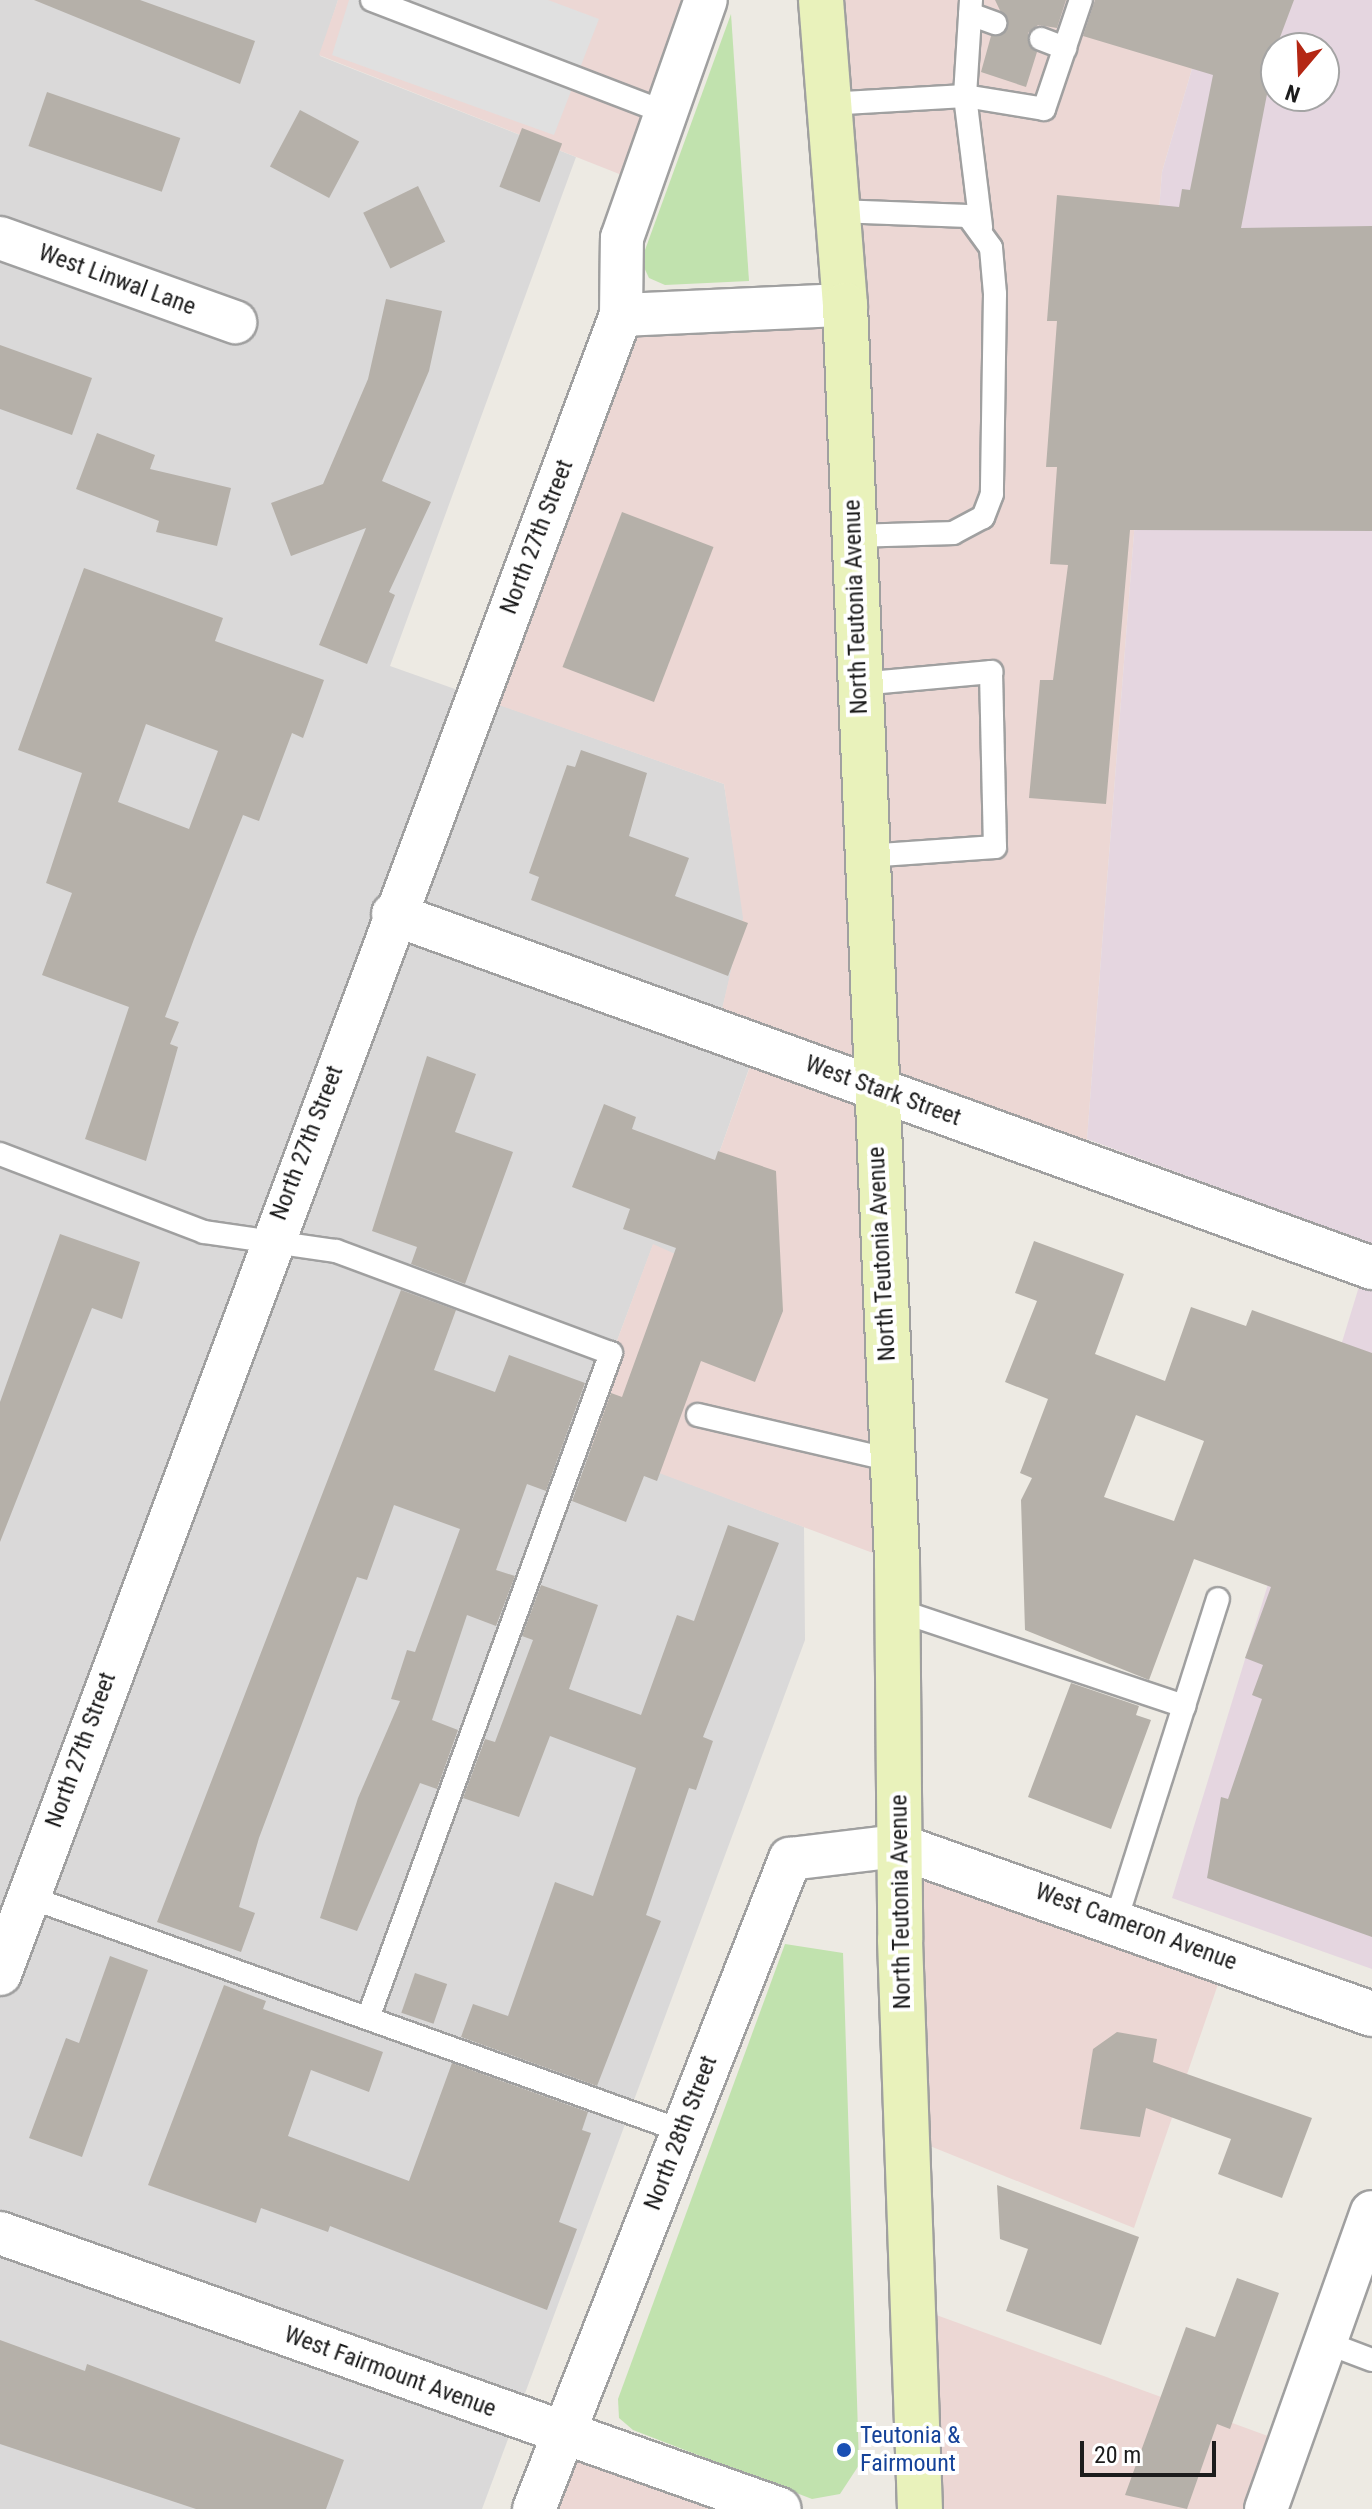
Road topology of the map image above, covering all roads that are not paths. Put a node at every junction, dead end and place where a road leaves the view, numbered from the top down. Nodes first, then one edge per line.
1 (372, 0) edge
2 (706, 0) edge
3 (821, 0) edge
4 (1081, 0) edge
5 (970, 7) edge
6 (995, 23) dead end
7 (1041, 39) dead end
8 (1065, 48) junction
9 (965, 96) junction
10 (827, 104) junction
11 (666, 113) junction
12 (837, 211) junction
13 (981, 227) junction
14 (0, 238) edge
15 (845, 305) junction
16 (621, 315) junction
17 (235, 322) dead end
18 (854, 536) junction
19 (859, 684) junction
20 (866, 856) junction
21 (393, 914) junction
22 (875, 1088) junction
23 (0, 1154) edge
24 (272, 1238) junction
25 (1372, 1268) edge
26 (698, 1415) dead end
27 (892, 1460) junction
28 (1218, 1599) dead end
29 (897, 1610) junction
30 (1184, 1706) junction
31 (898, 1846) junction
32 (26, 1896) junction
33 (1116, 1920) junction
34 (0, 1974) edge
35 (1372, 2014) edge
36 (368, 2018) junction
37 (682, 2131) junction
38 (1372, 2212) edge
39 (0, 2233) edge
40 (1327, 2343) junction
41 (1372, 2360) edge
42 (562, 2434) junction
43 (534, 2509) edge
44 (780, 2509) edge
45 (920, 2509) edge
46 (1266, 2509) edge

1 - 11 lane
2 - 11 street, North 27th Street
3 - 10 main road, North Teutonia Avenue
4 - 8 lane
5 - 6 lane
5 - 9 lane
7 - 8 lane
8 - 9 lane
9 - 10 lane
9 - 13 lane
10 - 12 main road, North Teutonia Avenue
11 - 16 street, North 27th Street
12 - 13 lane
12 - 15 main road, North Teutonia Avenue
13 - 18 lane
14 - 17 street, West Linwal Lane
15 - 16 street
15 - 18 main road, North Teutonia Avenue
16 - 21 street, North 27th Street
18 - 19 main road, North Teutonia Avenue
19 - 20 main road, North Teutonia Avenue
19 - 20 lane
20 - 22 main road, North Teutonia Avenue
21 - 22 street, West Stark Street
21 - 24 street, North 27th Street
22 - 25 street, West Stark Street
22 - 27 main road, North Teutonia Avenue
23 - 24 lane
24 - 32 street, North 27th Street
24 - 36 lane
26 - 27 lane
27 - 29 main road, North Teutonia Avenue
28 - 30 lane
29 - 30 lane
29 - 31 main road, North Teutonia Avenue
30 - 33 lane
31 - 33 street, West Cameron Avenue
31 - 37 street, North 28th Street
31 - 45 main road, North Teutonia Avenue
32 - 34 street, North 27th Street
32 - 36 lane
33 - 35 street, West Cameron Avenue
36 - 37 lane
37 - 42 street, North 28th Street
38 - 40 street
39 - 42 street, West Fairmount Avenue
40 - 41 lane
40 - 46 street
42 - 43 street, North 28th Street
42 - 44 street, West Fairmount Avenue

